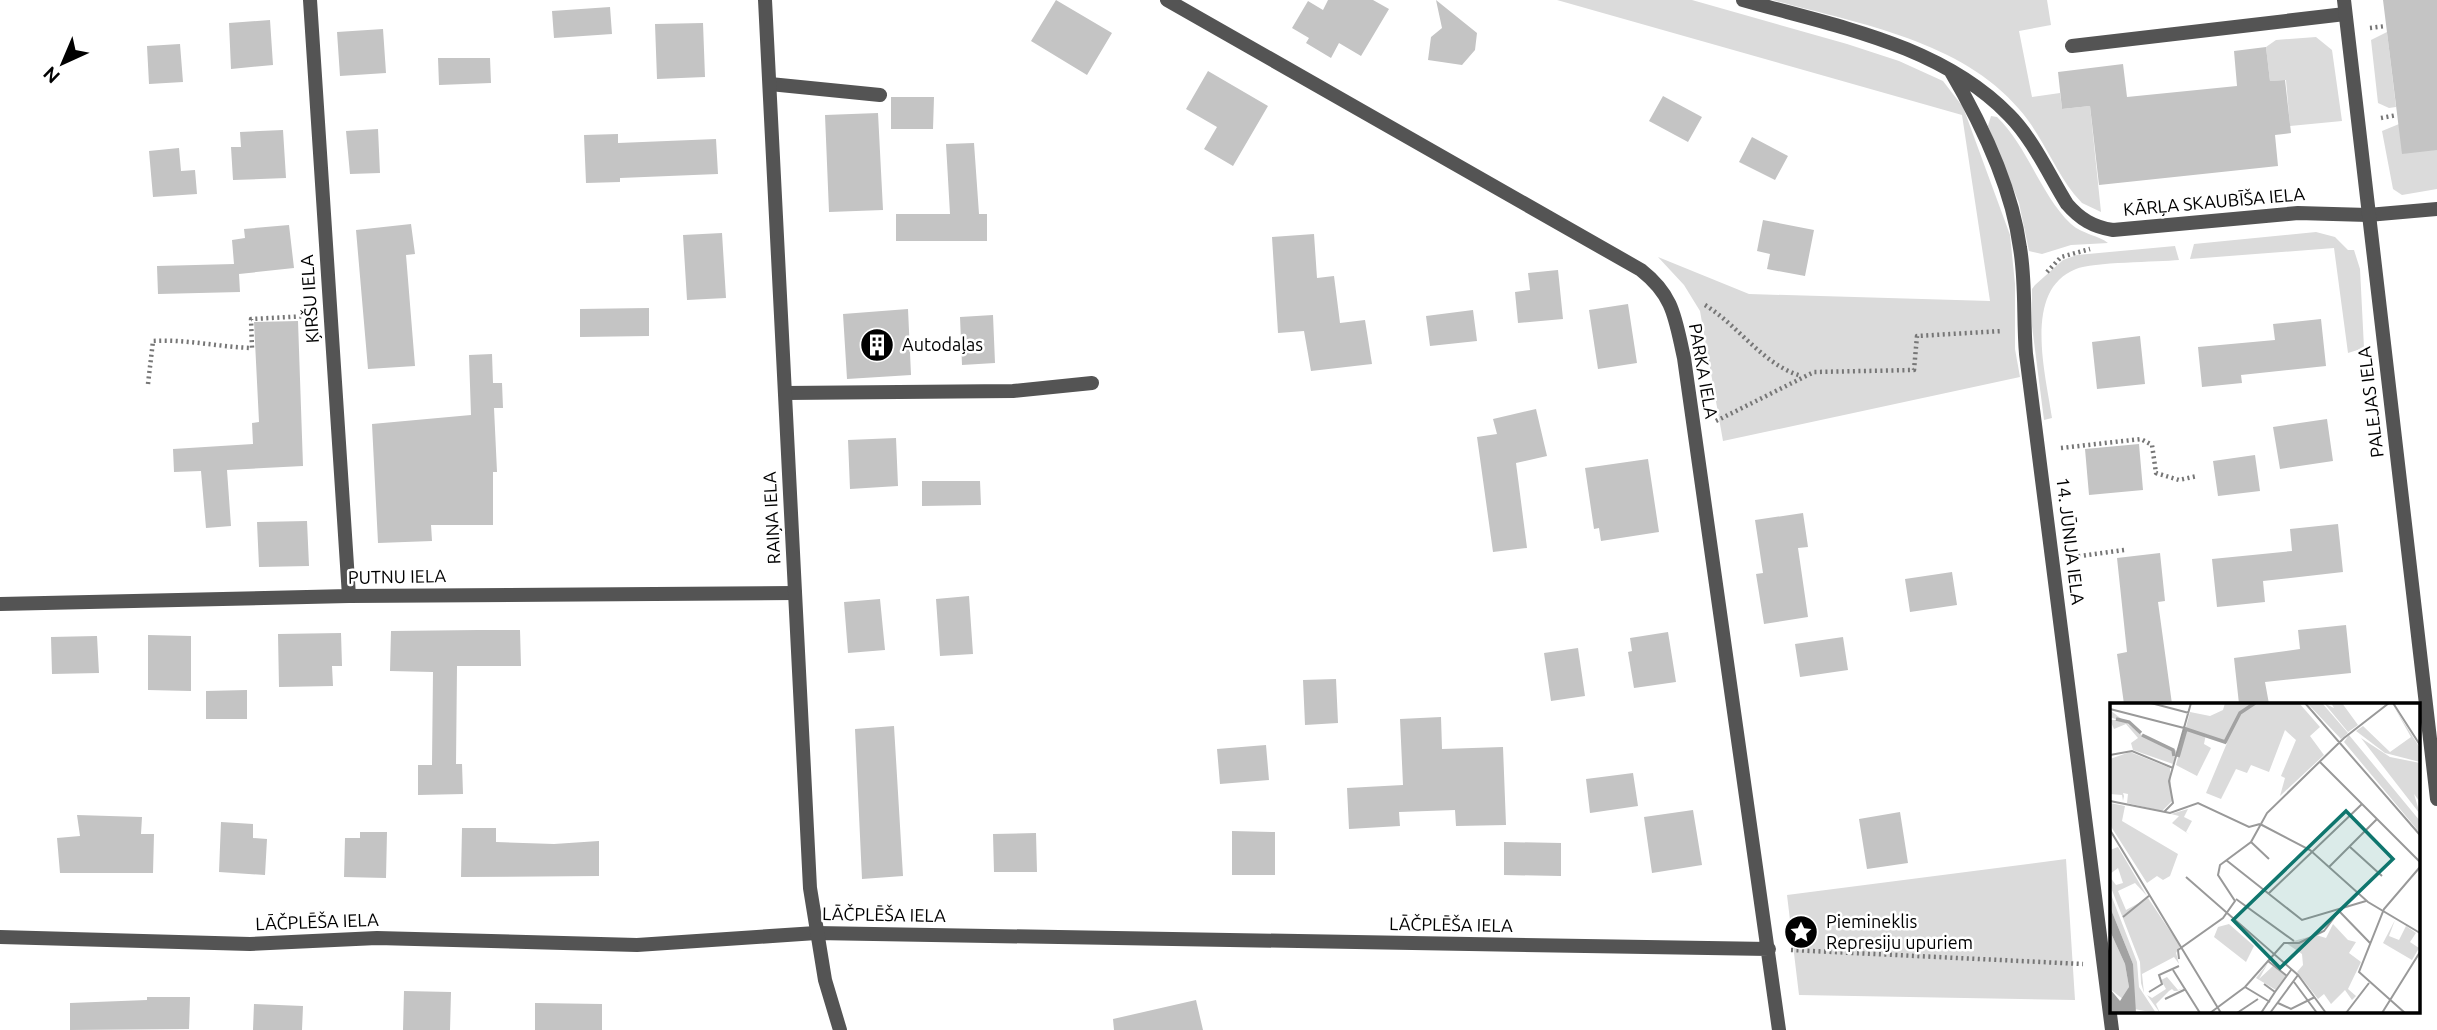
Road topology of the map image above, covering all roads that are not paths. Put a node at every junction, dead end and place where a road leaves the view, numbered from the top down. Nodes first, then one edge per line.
1 (310, 0) edge
2 (765, 0) edge
3 (1167, 0) edge
4 (1743, 0) edge
5 (2344, 7) edge
6 (2072, 46) dead end
7 (1950, 70) junction
8 (770, 84) junction
9 (880, 95) dead end
10 (2437, 209) edge
11 (2368, 215) junction
12 (1093, 383) dead end
13 (785, 393) junction
14 (795, 593) junction
15 (349, 596) junction
16 (0, 604) edge
17 (2437, 799) edge
18 (816, 933) junction
19 (0, 937) edge
20 (1769, 950) junction
21 (2110, 1011) edge
22 (2110, 1012) edge
23 (840, 1030) edge
24 (1779, 1030) edge
25 (2112, 1030) edge

1 - 15 street, ĶIRŠU IELA
2 - 8 street, RAIŅA IELA
3 - 20 street, PARKA IELA
4 - 7 street, KĀRĻA SKAUBĪŠA IELA
5 - 6 street
5 - 11 street, PALEJAS IELA
7 - 11 street, KĀRĻA SKAUBĪŠA IELA
7 - 21 street, 14. JŪNIJA IELA
8 - 9 street
8 - 13 street, RAIŅA IELA
10 - 11 street, KĀRĻA SKAUBĪŠA IELA
11 - 17 street, PALEJAS IELA
12 - 13 street
13 - 14 street, RAIŅA IELA
14 - 15 street, PUTNU IELA
14 - 18 street, RAIŅA IELA
15 - 16 street, PUTNU IELA
18 - 19 street, LĀČPLĒŠA IELA
18 - 20 street, LĀČPLĒŠA IELA
18 - 23 street, RAIŅA IELA
20 - 24 street, PARKA IELA
22 - 25 street, 14. JŪNIJA IELA

